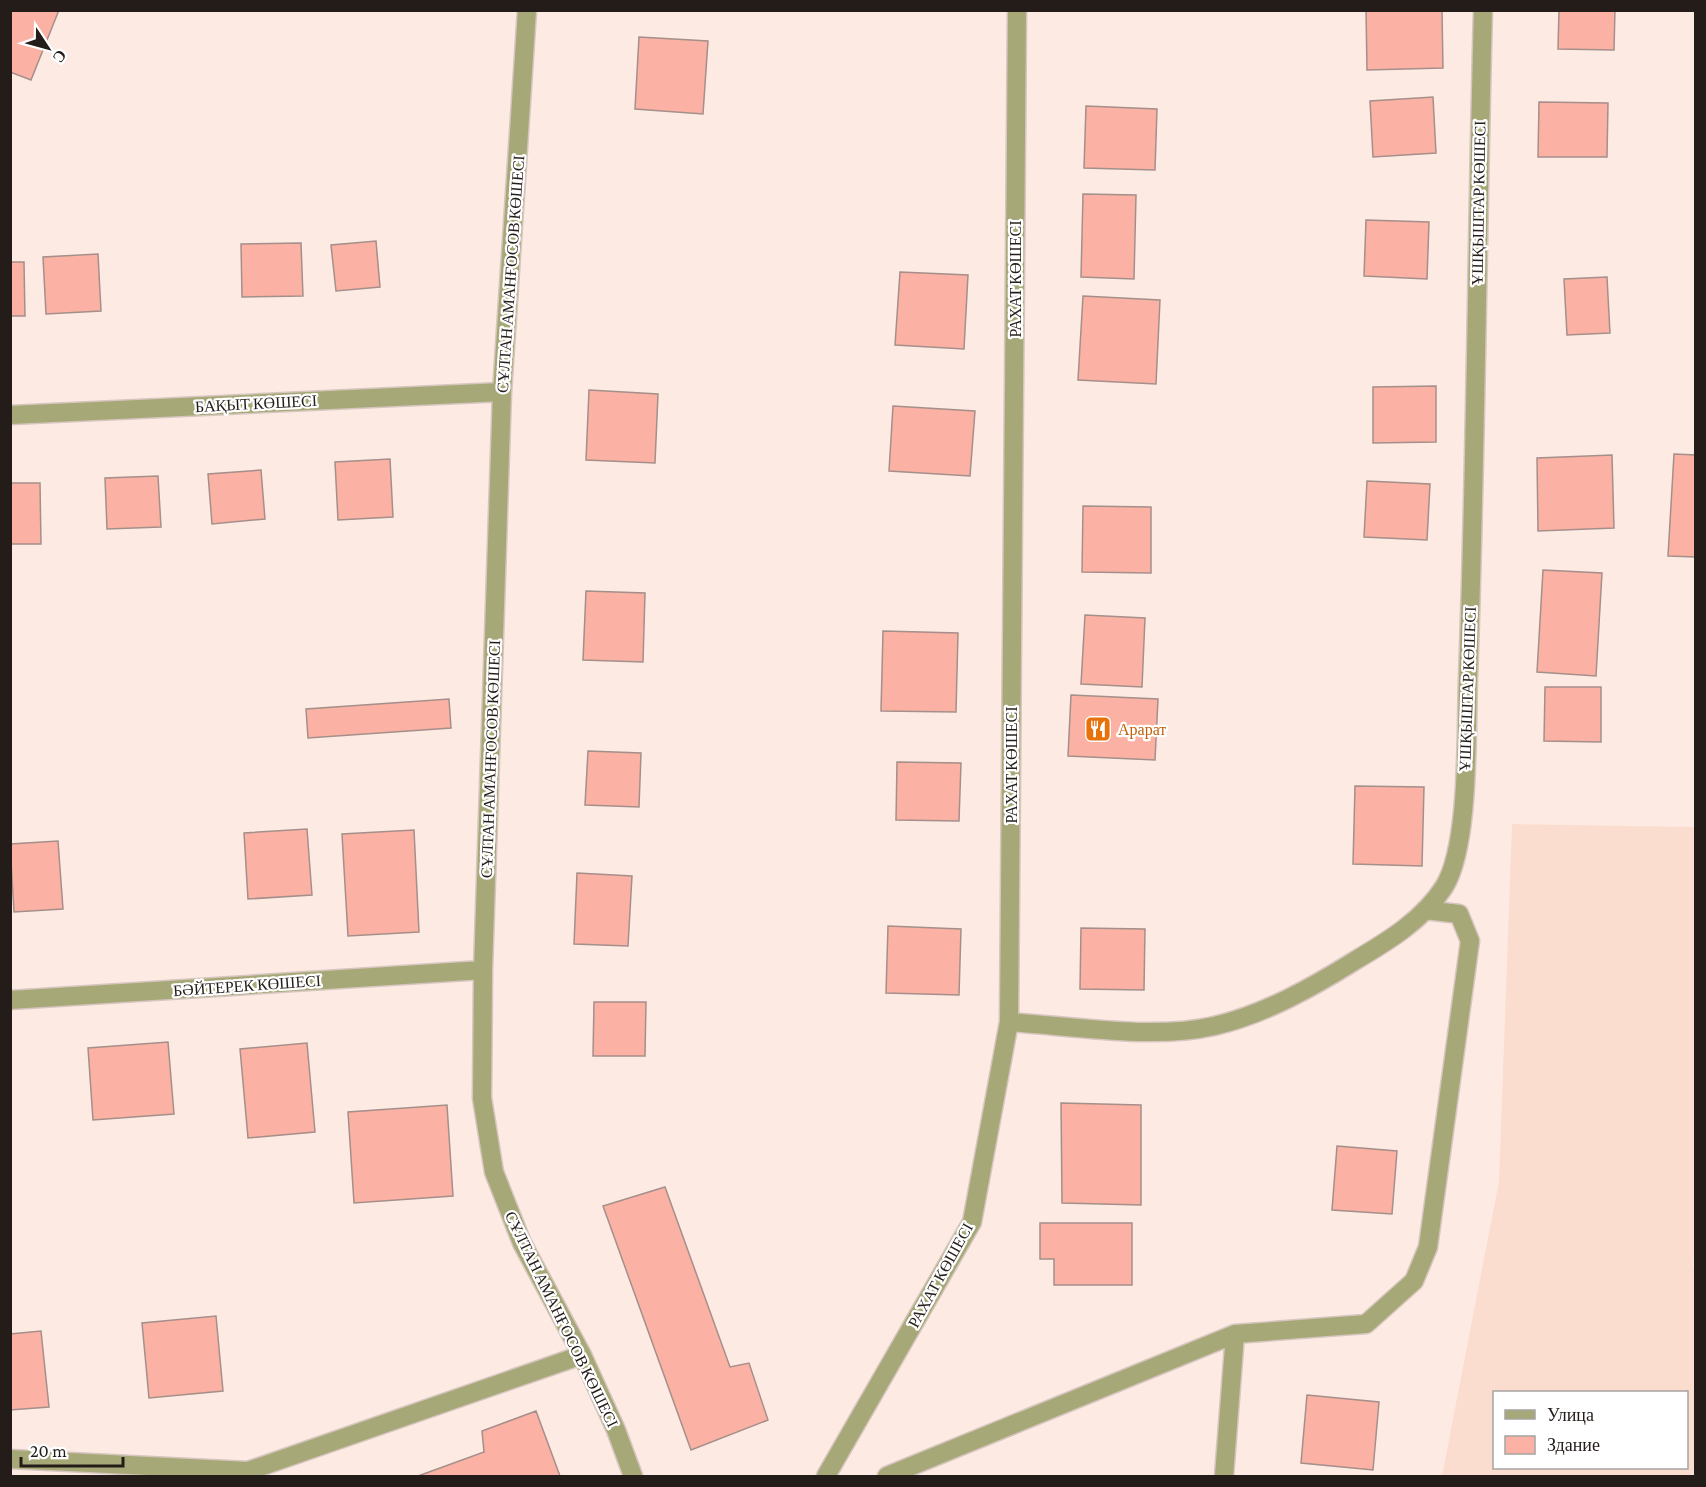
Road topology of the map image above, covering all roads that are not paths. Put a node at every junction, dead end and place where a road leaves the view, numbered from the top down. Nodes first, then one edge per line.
1 (527, 10) edge
2 (1017, 10) edge
3 (1483, 10) edge
4 (502, 392) junction
5 (10, 415) edge
6 (1425, 910) junction
7 (483, 970) junction
8 (10, 1000) edge
9 (1010, 1022) junction
10 (1235, 1334) junction
11 (582, 1355) junction
12 (10, 1460) edge
13 (913, 1472) edge
14 (249, 1474) edge
15 (633, 1476) edge
16 (826, 1476) edge
17 (887, 1476) edge
18 (1224, 1476) edge

1 - 4 street, СҰЛТАН АМАНҒОСОВ КӨШЕСІ
2 - 9 street, РАХАТ КӨШЕСІ
3 - 6 street, ҰШҚЫШТАР КӨШЕСІ
4 - 5 street, БАҚЫТ КӨШЕСІ
4 - 7 street, СҰЛТАН АМАНҒОСОВ КӨШЕСІ
6 - 9 street, ҰШҚЫШТАР КӨШЕСІ
6 - 10 street
7 - 8 street, БӘЙТЕРЕК КӨШЕСІ
7 - 11 street, СҰЛТАН АМАНҒОСОВ КӨШЕСІ
9 - 16 street, РАХАТ КӨШЕСІ
10 - 13 street
10 - 18 street
11 - 14 street
11 - 15 street, СҰЛТАН АМАНҒОСОВ КӨШЕСІ
12 - 14 street
13 - 17 street

